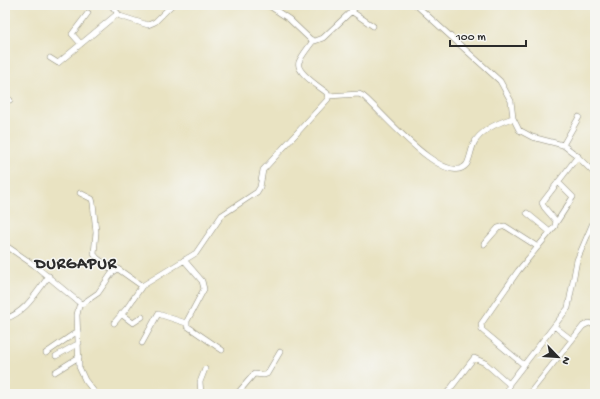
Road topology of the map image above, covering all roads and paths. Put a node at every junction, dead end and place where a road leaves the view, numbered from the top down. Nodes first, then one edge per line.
1 (111, 5) edge
2 (171, 5) edge
3 (268, 5) edge
4 (358, 5) edge
5 (416, 5) edge
6 (351, 11) junction
7 (88, 13) dead end
8 (117, 14) junction
9 (373, 26) dead end
10 (313, 41) junction
11 (80, 44) junction
12 (50, 58) dead end
13 (5, 96) edge
14 (328, 96) junction
15 (10, 100) dead end
16 (579, 117) dead end
17 (513, 118) junction
18 (563, 145) junction
19 (578, 156) junction
20 (595, 174) edge
21 (558, 182) junction
22 (80, 193) dead end
23 (527, 213) dead end
24 (595, 218) edge
25 (556, 223) junction
26 (550, 232) junction
27 (484, 244) dead end
28 (5, 245) edge
29 (538, 247) junction
30 (184, 260) junction
31 (114, 271) junction
32 (49, 276) junction
33 (142, 286) junction
34 (81, 304) junction
35 (120, 314) junction
36 (142, 318) dead end
37 (5, 319) edge
38 (114, 323) dead end
39 (186, 323) junction
40 (595, 325) edge
41 (554, 326) junction
42 (78, 331) junction
43 (572, 340) junction
44 (79, 343) junction
45 (142, 343) dead end
46 (222, 350) dead end
47 (280, 352) dead end
48 (46, 353) dead end
49 (56, 356) dead end
50 (79, 357) junction
51 (524, 365) junction
52 (205, 369) dead end
53 (55, 372) dead end
54 (509, 384) junction
55 (447, 393) dead end
56 (96, 394) edge
57 (200, 394) edge
58 (237, 394) edge
59 (508, 394) edge
60 (529, 394) edge

1 - 8 street
2 - 8 street
3 - 10 street
4 - 6 street
5 - 17 street
6 - 9 street
6 - 10 street
7 - 11 street
8 - 11 street
10 - 14 street
11 - 12 street
13 - 15 street
14 - 17 street
14 - 30 street
16 - 18 street
17 - 18 street
18 - 19 street
19 - 20 street
19 - 21 street
21 - 25 street
21 - 25 street
22 - 31 street
23 - 26 street
24 - 41 street
25 - 26 street
26 - 29 street
27 - 29 street
28 - 32 street
29 - 51 street
30 - 33 street
30 - 39 street
31 - 33 street
31 - 34 street
32 - 34 street
32 - 37 street
33 - 35 street
34 - 42 street
35 - 36 street
35 - 38 street
39 - 45 street
39 - 46 street
40 - 43 street
41 - 43 street
41 - 51 street
42 - 44 street
42 - 48 street
43 - 60 street
44 - 49 street
44 - 50 street
47 - 58 street
50 - 53 street
50 - 56 street
51 - 54 street
52 - 57 street
54 - 55 street
54 - 59 street

